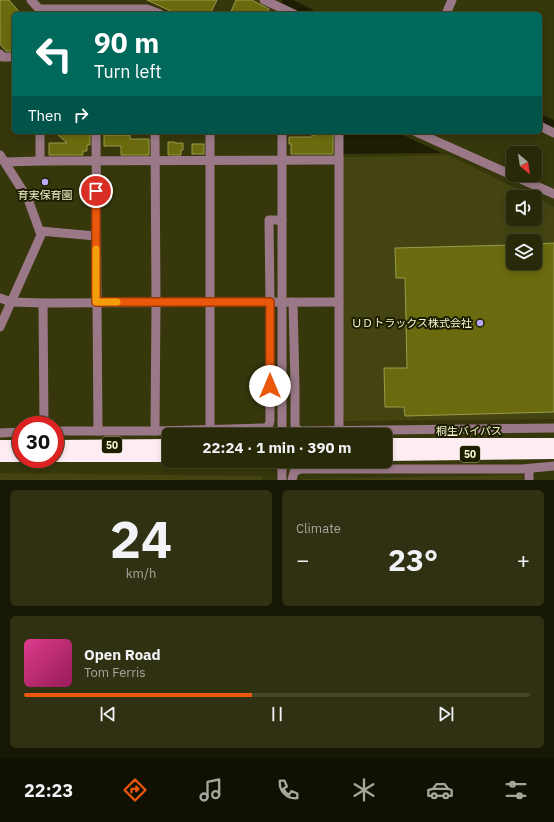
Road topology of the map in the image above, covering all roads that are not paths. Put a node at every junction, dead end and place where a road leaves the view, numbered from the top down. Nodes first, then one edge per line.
1 (31, 0) edge
2 (264, 0) edge
3 (452, 0) edge
4 (280, 7) edge
5 (39, 8) edge
6 (154, 12) edge
7 (290, 12) edge
8 (447, 12) edge
9 (1, 57) edge
10 (12, 57) edge
11 (542, 127) edge
12 (554, 133) edge
13 (40, 134) edge
14 (96, 134) edge
15 (155, 134) edge
16 (210, 134) edge
17 (282, 134) edge
18 (339, 134) edge
19 (420, 134) edge
20 (3, 159) edge
21 (282, 160) junction
22 (339, 160) junction
23 (40, 161) junction
24 (96, 161) junction
25 (155, 161) junction
26 (210, 161) junction
27 (554, 194) edge
28 (282, 220) junction
29 (40, 231) junction
30 (96, 236) junction
31 (0, 298) edge
32 (11, 302) junction
33 (96, 302) junction
34 (156, 302) junction
35 (211, 302) junction
36 (270, 302) junction
37 (282, 302) junction
38 (293, 302) junction
39 (339, 302) junction
40 (43, 303) junction
41 (0, 327) edge
42 (44, 416) edge
43 (210, 428) edge
44 (266, 428) edge
45 (282, 428) edge
46 (296, 428) edge
47 (339, 428) edge
48 (554, 428) edge
49 (392, 430) edge
50 (64, 431) edge
51 (98, 431) junction
52 (156, 431) junction
53 (162, 431) edge
54 (12, 432) edge
55 (0, 433) edge
56 (392, 444) edge
57 (554, 444) edge
58 (162, 445) edge
59 (0, 446) edge
60 (12, 446) edge
61 (64, 446) edge
62 (554, 453) edge
63 (392, 455) edge
64 (0, 456) edge
65 (12, 456) edge
66 (64, 456) edge
67 (162, 456) edge
68 (554, 466) edge
69 (282, 468) edge
70 (529, 469) junction
71 (282, 480) edge
72 (292, 480) edge
73 (529, 480) edge

1 - 5 street
2 - 4 street
3 - 8 street
4 - 7 street
5 - 6 street
9 - 10 street
11 - 12 street
13 - 23 street
14 - 24 street
15 - 25 street
16 - 26 street
17 - 21 street
18 - 22 street
19 - 27 street
20 - 23 street
20 - 29 street
21 - 22 street
21 - 26 street
21 - 28 street
22 - 39 street
23 - 24 street
24 - 25 street
24 - 30 street
25 - 26 street
25 - 34 street
26 - 35 street
28 - 36 street
28 - 37 street
29 - 30 street
29 - 32 street
30 - 33 street
31 - 32 street
32 - 40 street
32 - 41 street
33 - 34 street
33 - 40 street
33 - 51 street
34 - 35 street
34 - 52 street
35 - 36 street
35 - 43 street
36 - 37 street
36 - 44 street
37 - 38 street
37 - 45 street
38 - 39 street
38 - 46 street
39 - 47 street
40 - 42 street
48 - 49 street
50 - 51 street
51 - 52 street
52 - 53 street
54 - 55 street
56 - 57 highway, 桐生バイパス / 50
58 - 61 highway, 50
59 - 60 highway
62 - 63 highway, 桐生バイパス / 50
64 - 65 highway
66 - 67 highway, 50
68 - 70 street
69 - 71 street
70 - 72 street
70 - 73 street

